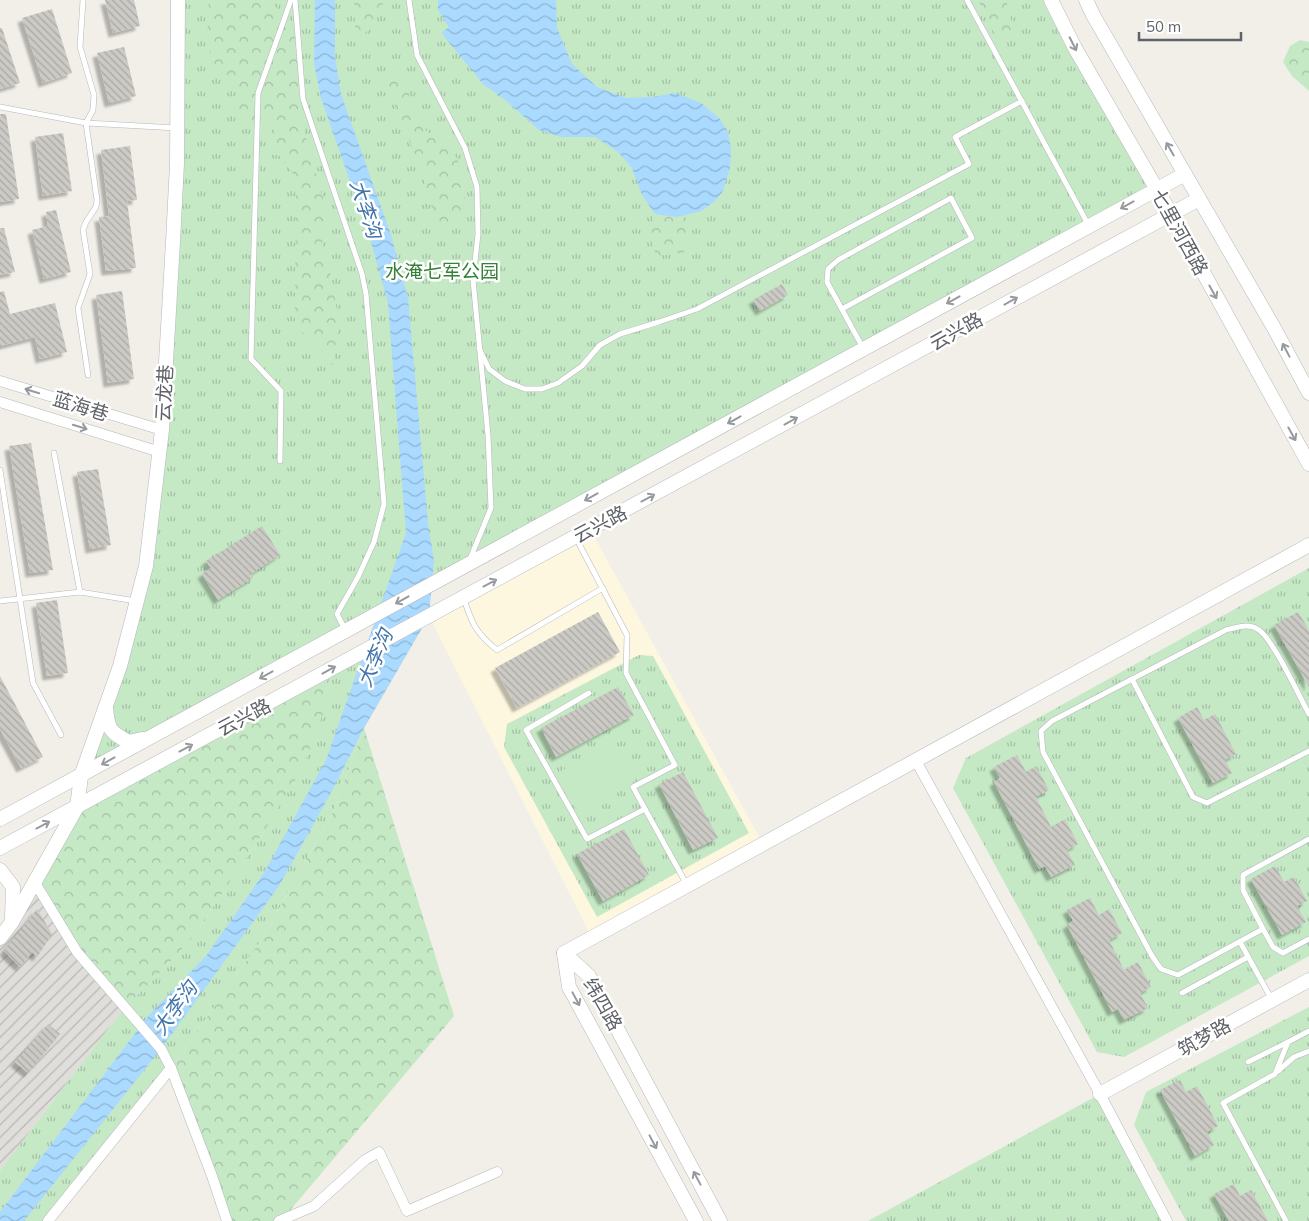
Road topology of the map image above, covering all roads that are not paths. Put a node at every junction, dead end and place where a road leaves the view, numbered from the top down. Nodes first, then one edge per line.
1 (83, 0) edge
2 (178, 0) edge
3 (293, 0) edge
4 (409, 0) edge
5 (967, 0) edge
6 (1051, 0) edge
7 (1086, 0) edge
8 (1022, 101) junction
9 (0, 107) edge
10 (86, 123) junction
11 (177, 128) junction
12 (1185, 174) junction
13 (1156, 189) junction
14 (1199, 199) junction
15 (1171, 214) junction
16 (1089, 226) junction
17 (842, 309) junction
18 (479, 348) junction
19 (864, 349) junction
20 (88, 375) dead end
21 (0, 381) edge
22 (1309, 393) edge
23 (0, 402) edge
24 (162, 430) junction
25 (160, 452) junction
26 (54, 453) dead end
27 (280, 461) dead end
28 (1309, 464) edge
29 (0, 470) edge
30 (576, 537) junction
31 (1309, 545) edge
32 (468, 564) junction
33 (603, 588) junction
34 (80, 592) junction
35 (464, 598) junction
36 (20, 599) junction
37 (137, 601) junction
38 (0, 602) edge
39 (351, 628) junction
40 (1132, 679) junction
41 (589, 693) dead end
42 (106, 704) junction
43 (1309, 714) edge
44 (157, 734) junction
45 (62, 736) dead end
46 (1309, 751) edge
47 (916, 761) junction
48 (81, 776) junction
49 (77, 807) junction
50 (645, 809) junction
51 (0, 819) edge
52 (1309, 839) edge
53 (0, 848) edge
54 (0, 870) edge
55 (34, 881) junction
56 (688, 885) junction
57 (12, 922) junction
58 (1263, 929) junction
59 (0, 938) edge
60 (1309, 939) edge
61 (1240, 942) junction
62 (564, 953) junction
63 (1248, 957) junction
64 (1309, 980) edge
65 (1182, 993) dead end
66 (1272, 1000) junction
67 (1309, 1031) edge
68 (1288, 1042) junction
69 (1309, 1051) edge
70 (1248, 1062) dead end
71 (171, 1068) junction
72 (1275, 1074) junction
73 (1100, 1094) junction
74 (496, 1172) dead end
75 (48, 1221) edge
76 (227, 1221) edge
77 (279, 1221) edge
78 (696, 1221) edge
79 (720, 1221) edge
80 (1167, 1221) edge
81 (1286, 1221) edge

1 - 10 lane
2 - 11 street, 云龙巷
3 - 27 lane
3 - 39 lane
4 - 18 lane
5 - 8 lane
6 -> 13 street, 七里河西路
12 -> 7 street, 七里河西路
8 - 16 lane
8 - 18 lane
9 - 10 lane
10 - 11 lane
10 - 20 lane
11 - 24 street, 云龙巷
12 - 13 street, 云兴路
12 - 14 street, 七里河西路
13 - 15 street, 七里河西路
13 -> 16 street, 云兴路
14 - 15 street, 云兴路
22 -> 14 street, 七里河西路
15 -> 28 street, 七里河西路
30 -> 15 street, 云兴路
16 -> 19 street, 云兴路
17 - 17 lane
17 - 19 lane
18 - 32 lane
19 -> 32 street, 云兴路
24 -> 21 street, 蓝海巷
23 -> 25 street, 蓝海巷
24 - 25 street, 云龙巷
25 - 37 street, 云龙巷
26 - 34 lane
29 - 36 lane
30 - 33 lane
35 -> 30 street, 云兴路
31 - 47 street
32 -> 39 street, 云兴路
33 - 35 lane
33 - 50 lane
34 - 36 lane
34 - 37 lane
49 -> 35 street, 云兴路
36 - 38 lane
36 - 45 lane
37 - 42 street, 云龙巷
39 -> 44 street, 云兴路
40 - 43 lane
40 - 46 lane
40 - 61 lane
41 - 50 lane
42 - 44 street
42 - 48 street, 云龙巷
44 -> 48 street, 云兴路
47 - 56 street
47 - 73 street
48 - 49 street, 云龙巷
48 - 51 street, 云兴路
53 -> 49 street, 云兴路
49 - 55 street
50 - 56 lane
52 - 58 lane
54 - 57 street
55 - 57 street
55 - 71 street
56 - 62 street
57 - 59 street
58 - 60 lane
58 - 61 lane
61 - 63 lane
62 -> 78 street, 纬四路
79 -> 62 street, 纬四路
63 - 65 lane
63 - 66 lane
64 - 66 street, 筑梦路
66 - 73 street, 筑梦路
67 - 68 lane
68 - 70 lane
68 - 72 lane
69 - 72 lane
71 - 75 street
71 - 76 street
72 - 81 lane
73 - 80 street
74 - 77 street

